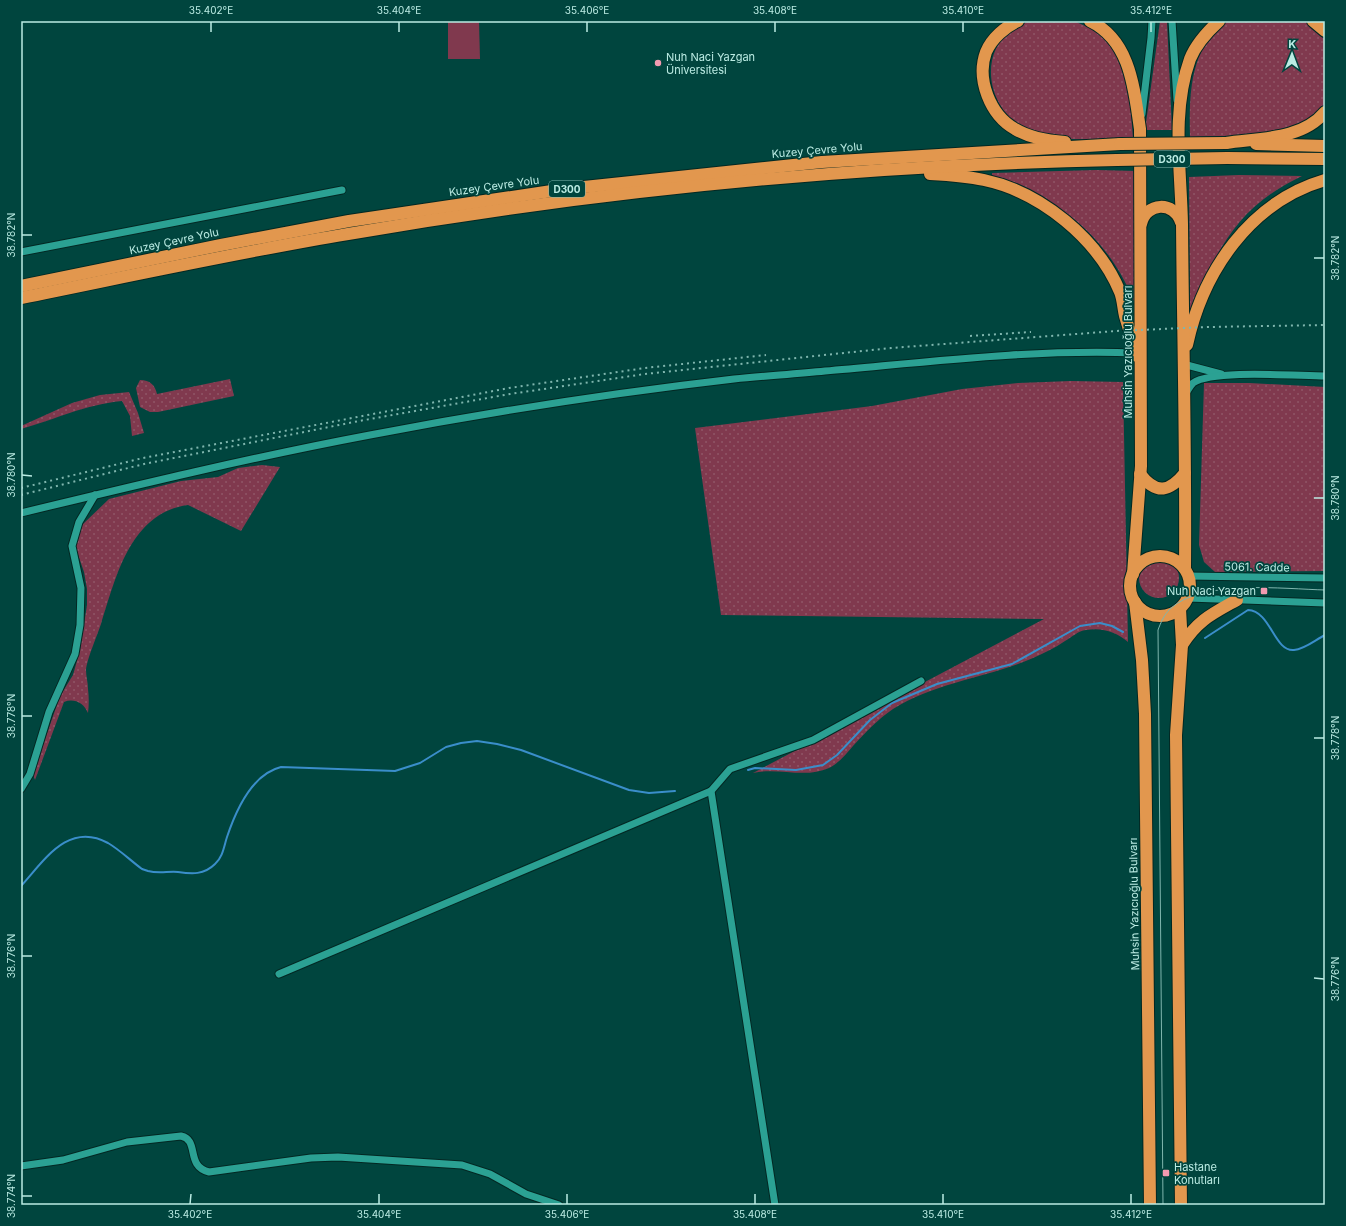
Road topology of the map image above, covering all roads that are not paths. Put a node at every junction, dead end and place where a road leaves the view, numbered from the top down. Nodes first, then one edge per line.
1 (1018, 21) edge
2 (1090, 21) edge
3 (1152, 21) edge
4 (1172, 21) edge
5 (1219, 21) edge
6 (1313, 21) edge
7 (1325, 32) edge
8 (1325, 112) edge
9 (1178, 124) junction
10 (1140, 129) junction
11 (1226, 143) junction
12 (1120, 144) junction
13 (1325, 146) edge
14 (1325, 159) edge
15 (797, 178) junction
16 (1325, 180) edge
17 (342, 190) dead end
18 (1182, 222) junction
19 (1141, 224) junction
20 (21, 252) edge
21 (21, 286) edge
22 (21, 298) edge
23 (1136, 353) junction
24 (1183, 364) junction
25 (1141, 374) junction
26 (1223, 375) junction
27 (1325, 376) edge
28 (1184, 398) junction
29 (1185, 473) junction
30 (1140, 474) junction
31 (95, 495) junction
32 (21, 513) edge
33 (1187, 572) junction
34 (1132, 574) junction
35 (1325, 578) edge
36 (1188, 598) junction
37 (1237, 600) junction
38 (1135, 602) junction
39 (1325, 603) edge
40 (1180, 609) junction
41 (1182, 645) junction
42 (921, 681) dead end
43 (21, 789) edge
44 (711, 792) junction
45 (278, 974) dead end
46 (21, 1166) edge
47 (560, 1205) edge
48 (775, 1205) edge
49 (1150, 1205) edge
50 (1181, 1205) edge

1 - 12 highway
2 - 10 highway, Muhsin Yazıcıoğlu Bulvarı
3 - 10 street
4 - 9 street
5 - 9 highway
6 - 7 highway
8 - 11 highway
9 - 18 highway
10 - 19 highway, Muhsin Yazıcıoğlu Bulvarı
11 - 12 highway, D300, bridge
11 - 13 highway, D300
12 - 21 highway, Kuzey Çevre Yolu / D300
14 - 15 highway, D300, bridge
15 - 22 highway, D300
15 - 23 highway
16 - 24 highway
17 - 20 street
18 - 19 highway
18 - 24 highway
19 - 25 highway, Muhsin Yazıcıoğlu Bulvarı
23 - 25 highway
23 - 31 street
24 - 26 street
24 - 28 highway
25 - 30 highway, Muhsin Yazıcıoğlu Bulvarı
26 - 27 street
26 - 28 street
28 - 29 highway
29 - 30 highway
29 - 33 highway
30 - 34 highway, Muhsin Yazıcıoğlu Bulvarı
31 - 32 street
31 - 43 street
33 - 34 highway
33 - 35 street, 5061. Cadde
33 - 36 highway
34 - 38 highway
36 - 37 street
36 - 40 highway
37 - 39 street
37 - 41 highway
38 - 40 highway
38 - 49 highway, Muhsin Yazıcıoğlu Bulvarı
40 - 41 highway
41 - 50 highway
42 - 44 street
44 - 45 street
44 - 48 street
46 - 47 street

